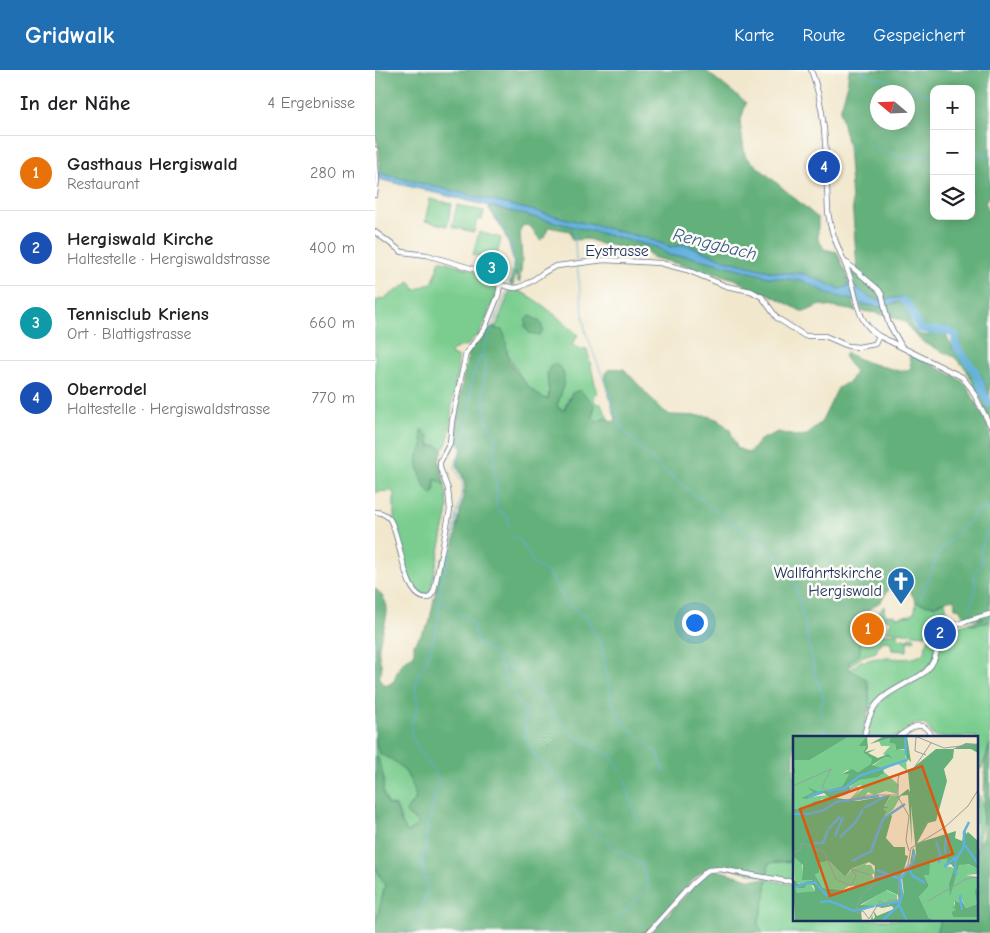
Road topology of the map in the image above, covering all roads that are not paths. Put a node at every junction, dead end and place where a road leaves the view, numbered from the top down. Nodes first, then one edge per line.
1 (811, 70) edge
2 (375, 150) edge
3 (375, 195) edge
4 (375, 232) edge
5 (845, 262) junction
6 (503, 285) junction
7 (879, 336) junction
8 (902, 347) junction
9 (990, 425) edge
10 (375, 512) edge
11 (990, 614) edge
12 (864, 736) edge
13 (899, 736) edge
14 (931, 736) edge
15 (793, 881) edge
16 (649, 933) edge

1 - 5 street
2 - 3 street
4 - 6 street
5 - 7 street
5 - 8 street
6 - 7 street, Eystrasse
6 - 10 street
7 - 8 street
8 - 9 street
11 - 12 street
13 - 14 street
15 - 16 street

